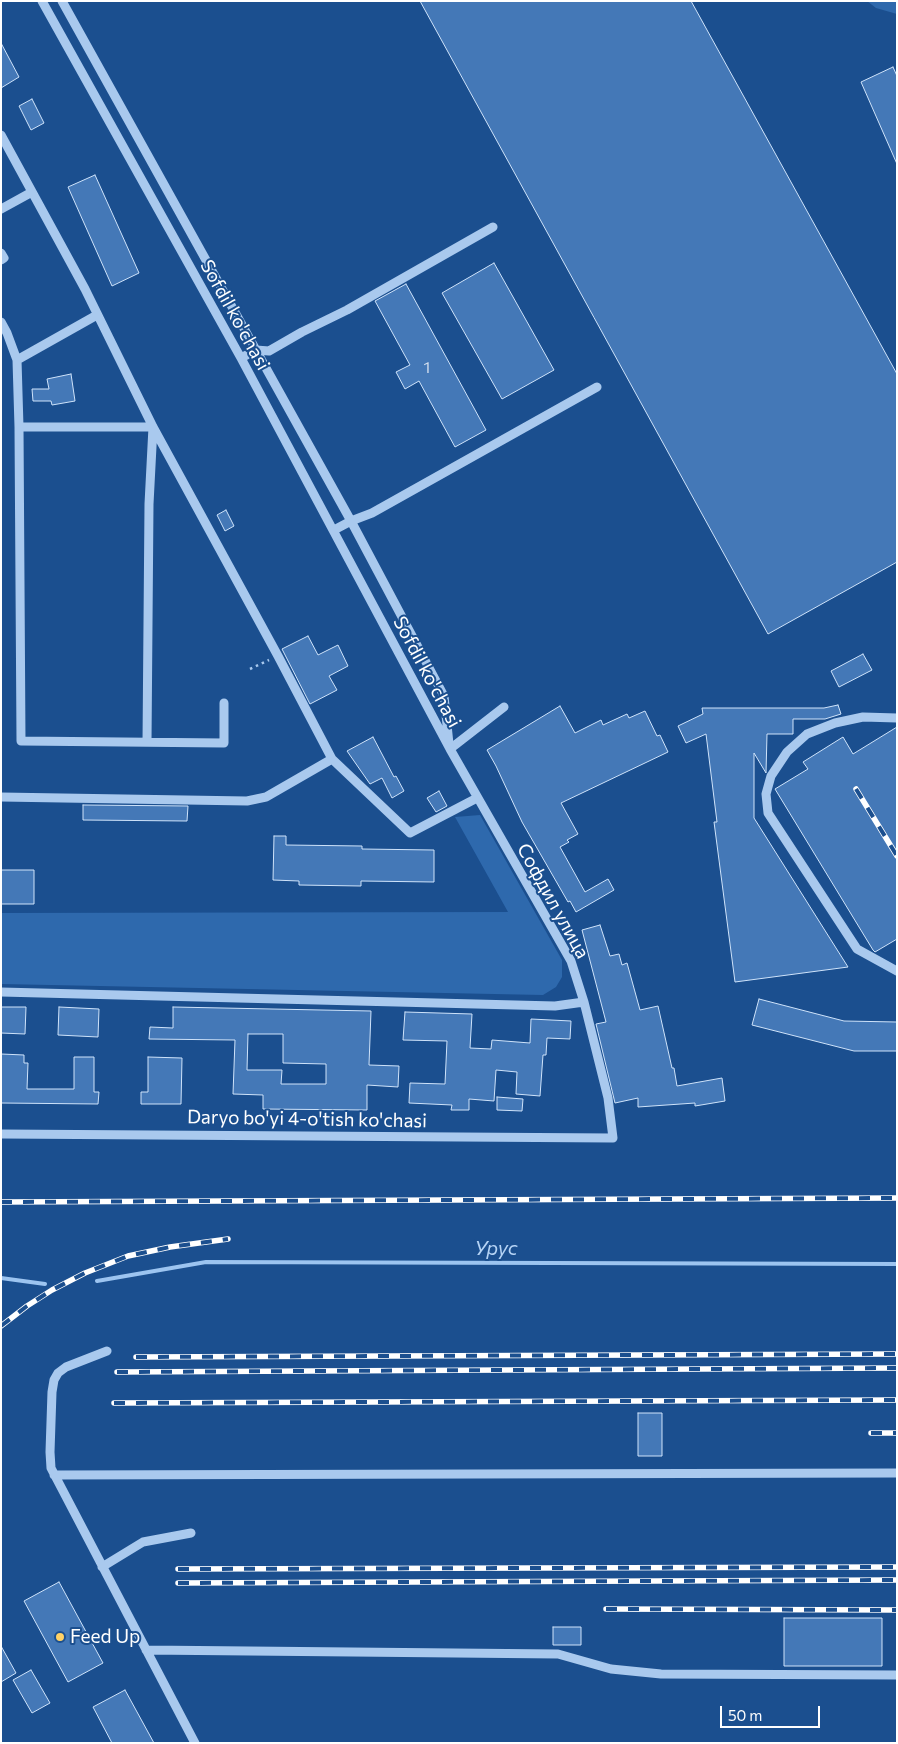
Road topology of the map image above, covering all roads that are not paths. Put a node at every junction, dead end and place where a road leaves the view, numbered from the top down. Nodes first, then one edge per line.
1 (42, 1) edge
2 (62, 1) edge
3 (1, 135) edge
4 (32, 192) junction
5 (1, 209) edge
6 (493, 227) dead end
7 (1, 252) edge
8 (1, 260) edge
9 (97, 315) junction
10 (1, 322) edge
11 (256, 350) junction
12 (241, 358) junction
13 (17, 360) junction
14 (597, 387) dead end
15 (19, 427) junction
16 (153, 427) junction
17 (351, 521) junction
18 (334, 530) junction
19 (224, 703) dead end
20 (504, 707) dead end
21 (897, 718) edge
22 (147, 742) junction
23 (450, 749) junction
24 (332, 759) junction
25 (1, 798) edge
26 (477, 798) junction
27 (897, 970) edge
28 (1, 992) edge
29 (584, 1002) junction
30 (1, 1134) edge
31 (613, 1138) joint
32 (107, 1351) dead end
33 (897, 1473) edge
34 (54, 1475) junction
35 (191, 1534) dead end
36 (102, 1567) junction
37 (146, 1650) junction
38 (897, 1675) edge
39 (195, 1743) edge

1 - 12 street, Sofdil ko'chasi
2 - 11 street, Sofdil ko'chasi
3 - 4 street
4 - 5 street
4 - 9 street
6 - 11 street
7 - 8 street
9 - 13 street
9 - 16 street
10 - 13 street
11 - 12 street
11 - 17 street, Sofdil ko'chasi
12 - 18 street, Sofdil ko'chasi
13 - 15 street
14 - 17 street
15 - 16 street
15 - 22 street
16 - 22 street
16 - 24 street
17 - 18 street
17 - 23 street, Sofdil ko'chasi
18 - 23 street, Sofdil ko'chasi
19 - 22 street
20 - 23 street
21 - 27 street
23 - 26 street, Софдил улица
24 - 25 street
24 - 26 street
26 - 29 street, Софдил улица
28 - 29 street
29 - 31 street, Софдил улица
30 - 31 street, Daryo bo'yi 4-o'tish ko'chasi
32 - 34 street
33 - 34 street
34 - 36 street
35 - 36 street
36 - 37 street
37 - 38 street
37 - 39 street

